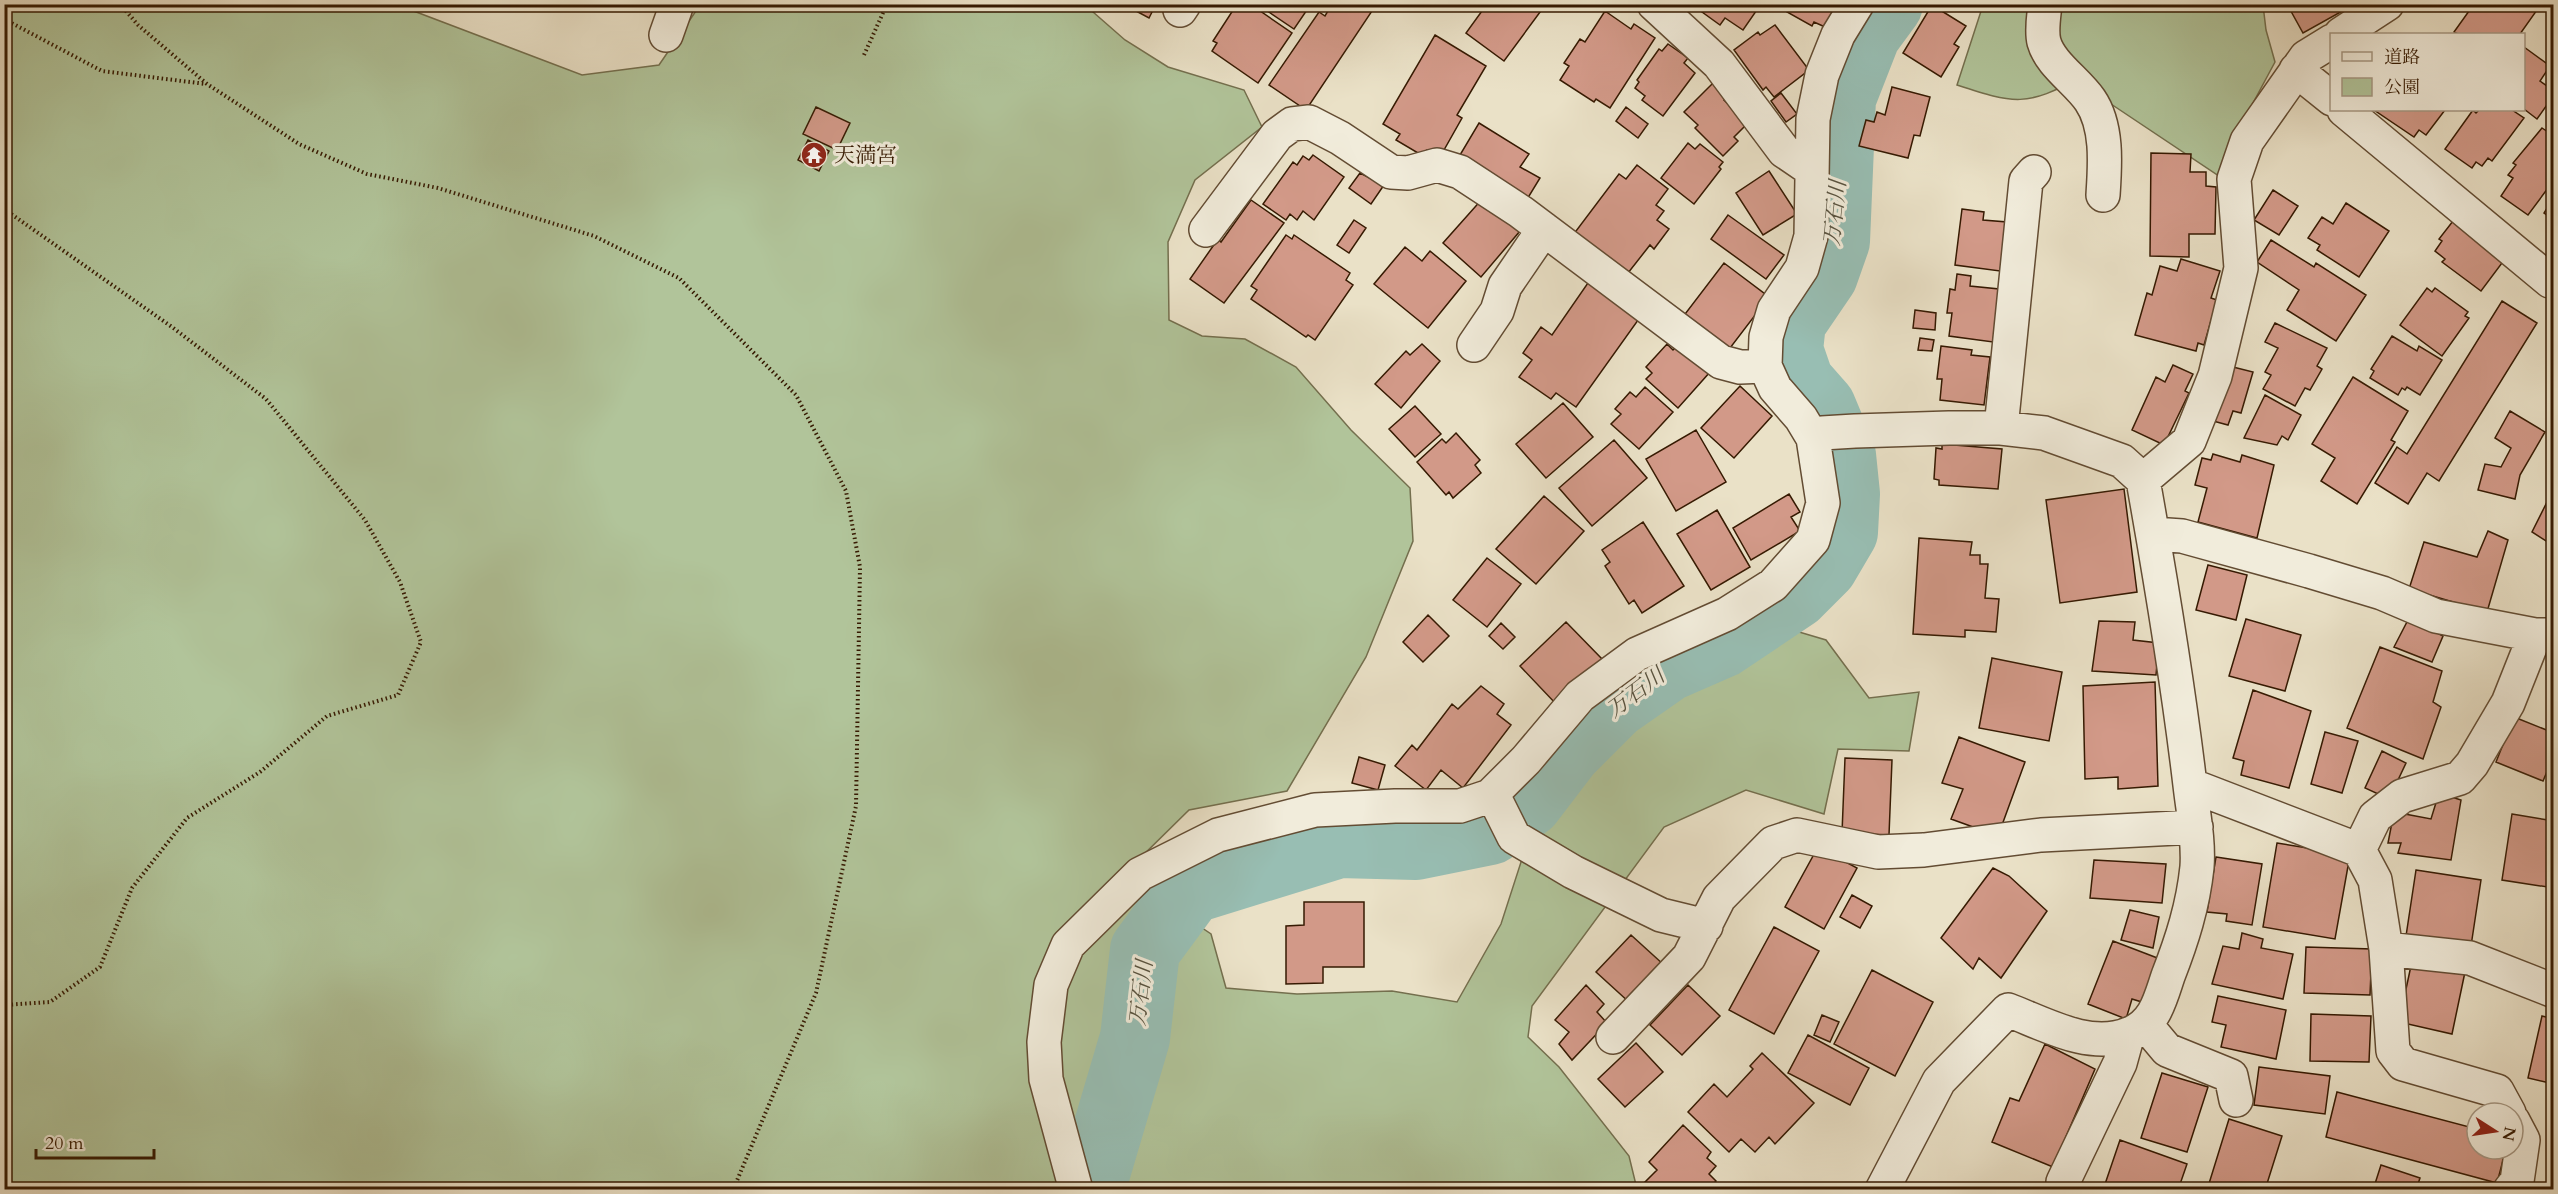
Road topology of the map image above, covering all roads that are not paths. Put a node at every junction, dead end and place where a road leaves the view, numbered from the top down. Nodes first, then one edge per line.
1 (677, 4) edge
2 (1654, 4) edge
3 (1857, 4) edge
4 (2045, 4) edge
5 (2387, 4) edge
6 (2343, 33) edge
7 (666, 35) dead end
8 (2330, 41) edge
9 (2296, 70) junction
10 (2330, 98) edge
11 (2345, 111) edge
12 (1812, 170) junction
13 (2034, 172) dead end
14 (2103, 195) dead end
15 (1544, 229) junction
16 (1206, 230) dead end
17 (2553, 280) edge
18 (1474, 345) dead end
19 (1765, 366) junction
20 (2001, 428) junction
21 (1817, 435) junction
22 (2143, 480) junction
23 (2153, 534) junction
24 (2544, 635) edge
25 (2190, 785) junction
26 (1494, 801) junction
27 (2196, 828) junction
28 (2359, 850) junction
29 (1706, 926) junction
30 (2386, 949) junction
31 (2553, 991) edge
32 (2137, 1030) junction
33 (1613, 1037) dead end
34 (2236, 1100) dead end
35 (2502, 1101) edge
36 (2520, 1161) edge
37 (2063, 1182) dead end
38 (1076, 1190) edge
39 (1882, 1190) edge
40 (2510, 1190) edge

1 - 7 street
2 - 12 street
3 - 12 street
4 - 14 street
5 - 6 street
8 - 9 street
9 - 10 street
9 - 22 street
11 - 17 street
12 - 19 street
13 - 20 street
15 - 16 street
15 - 18 street
15 - 19 street
19 - 21 street
20 - 21 street
20 - 22 street
21 - 26 street
22 - 23 street
23 - 24 street
23 - 25 street
24 - 28 street
25 - 27 street
25 - 28 street
26 - 29 street
26 - 38 street
27 - 29 street
27 - 32 street
28 - 30 street
29 - 33 street
30 - 31 street
30 - 35 street
32 - 34 street
32 - 37 street
32 - 39 street
36 - 40 street

